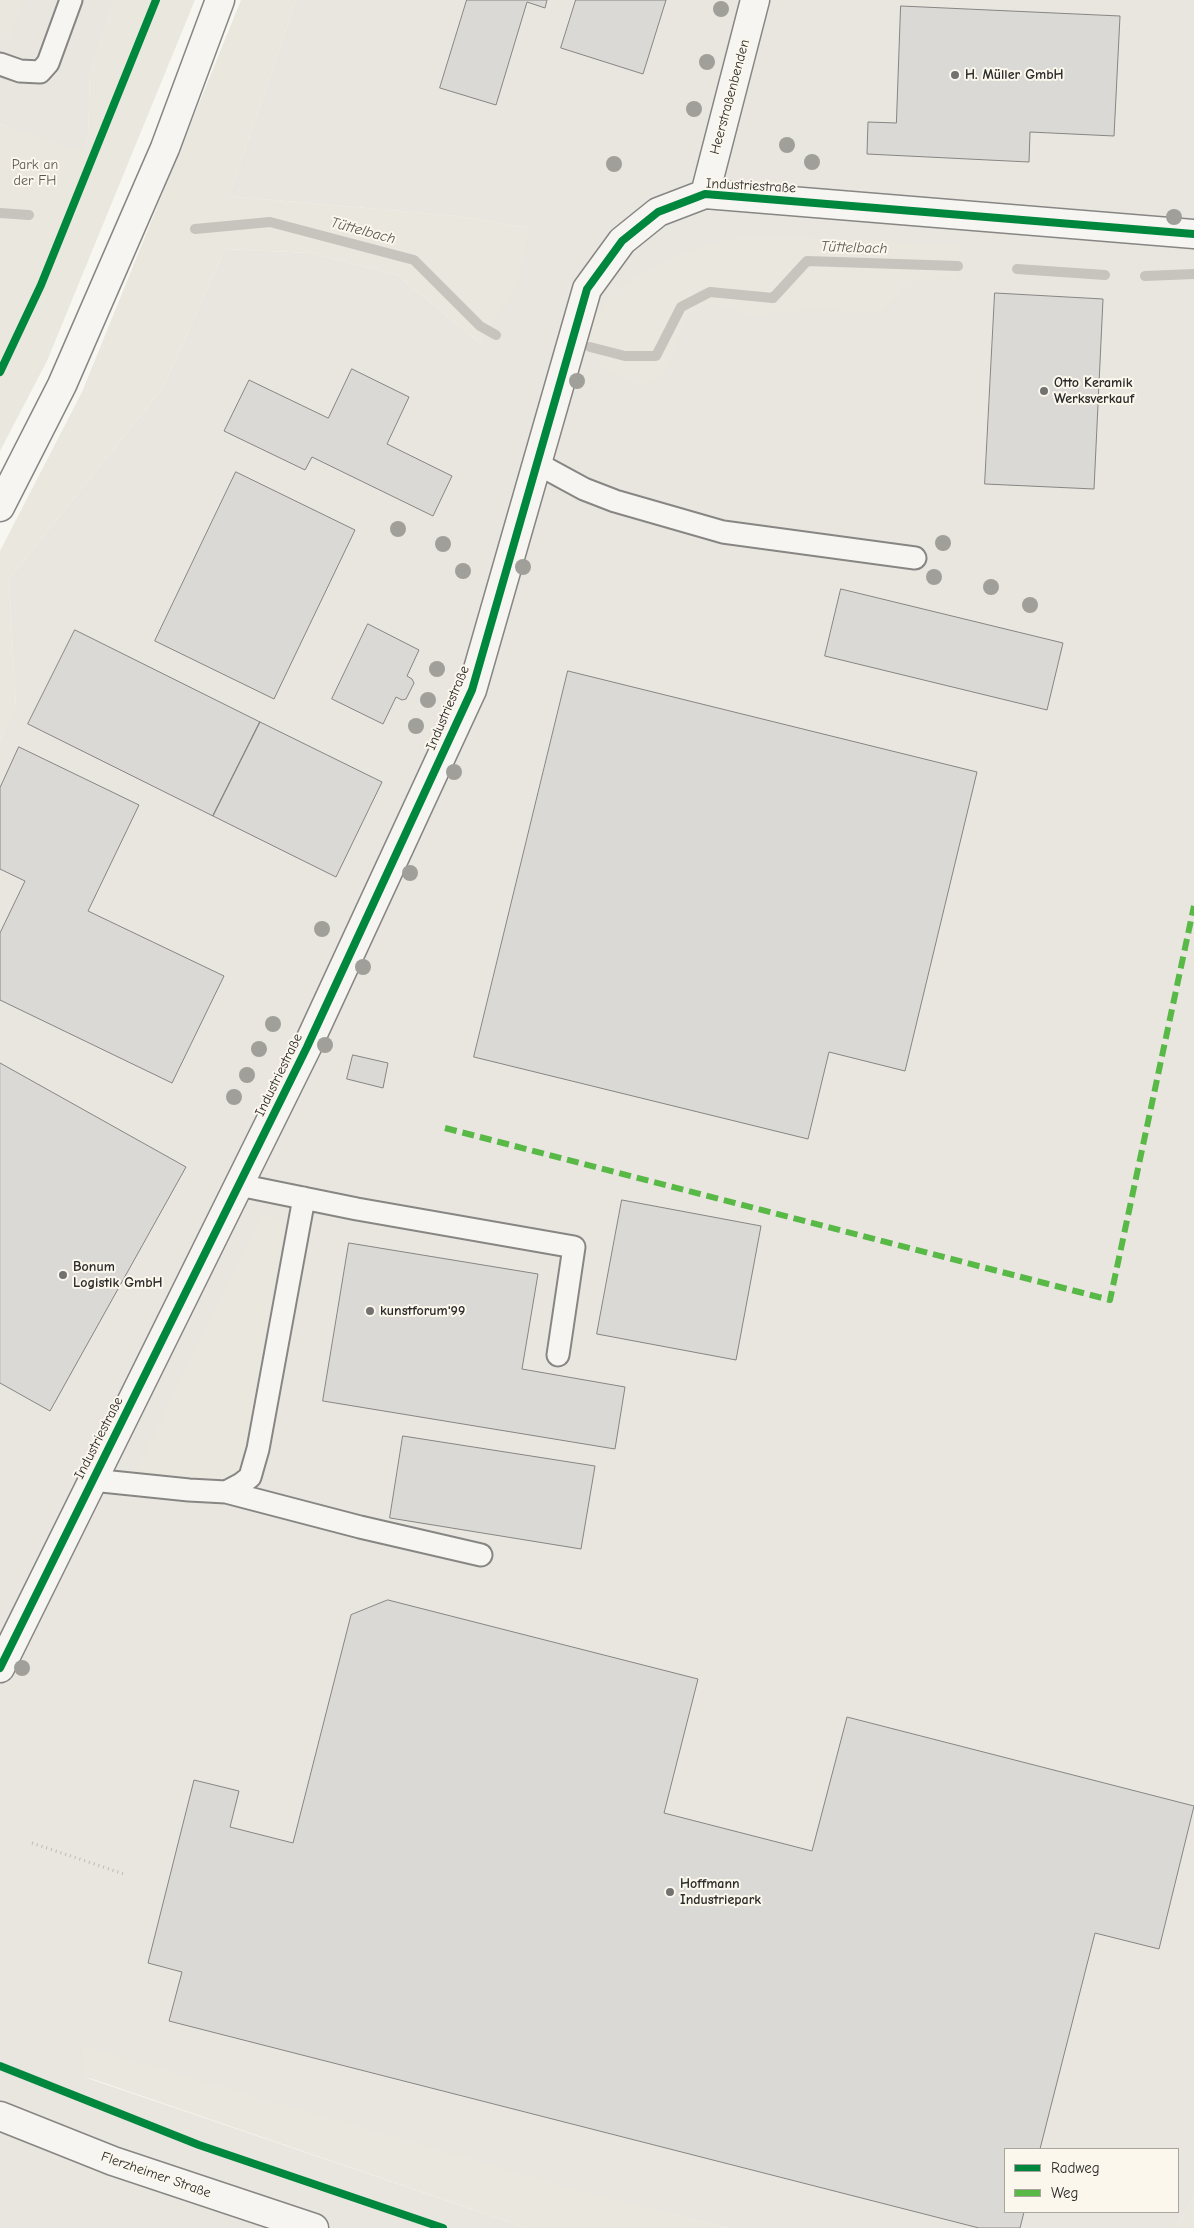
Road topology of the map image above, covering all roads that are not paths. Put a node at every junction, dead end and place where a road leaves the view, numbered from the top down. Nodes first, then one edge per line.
1 (72, 0) edge
2 (220, 0) edge
3 (755, 0) edge
4 (0, 64) edge
5 (705, 194) junction
6 (1194, 234) edge
7 (538, 464) junction
8 (0, 507) edge
9 (915, 558) dead end
10 (239, 1185) junction
11 (304, 1198) junction
12 (558, 1355) dead end
13 (92, 1480) junction
14 (226, 1492) junction
15 (481, 1555) dead end
16 (0, 1668) edge
17 (0, 2116) edge
18 (314, 2228) edge

1 - 4 lane
2 - 8 street
3 - 5 street, Heerstraßenbenden
5 - 6 street, Industriestraße
5 - 7 street, Industriestraße
7 - 9 lane
7 - 10 street, Industriestraße
10 - 11 lane
10 - 13 street, Industriestraße
11 - 12 lane
11 - 14 lane
13 - 14 lane
13 - 16 street, Industriestraße
14 - 15 lane
17 - 18 street, Flerzheimer Straße

